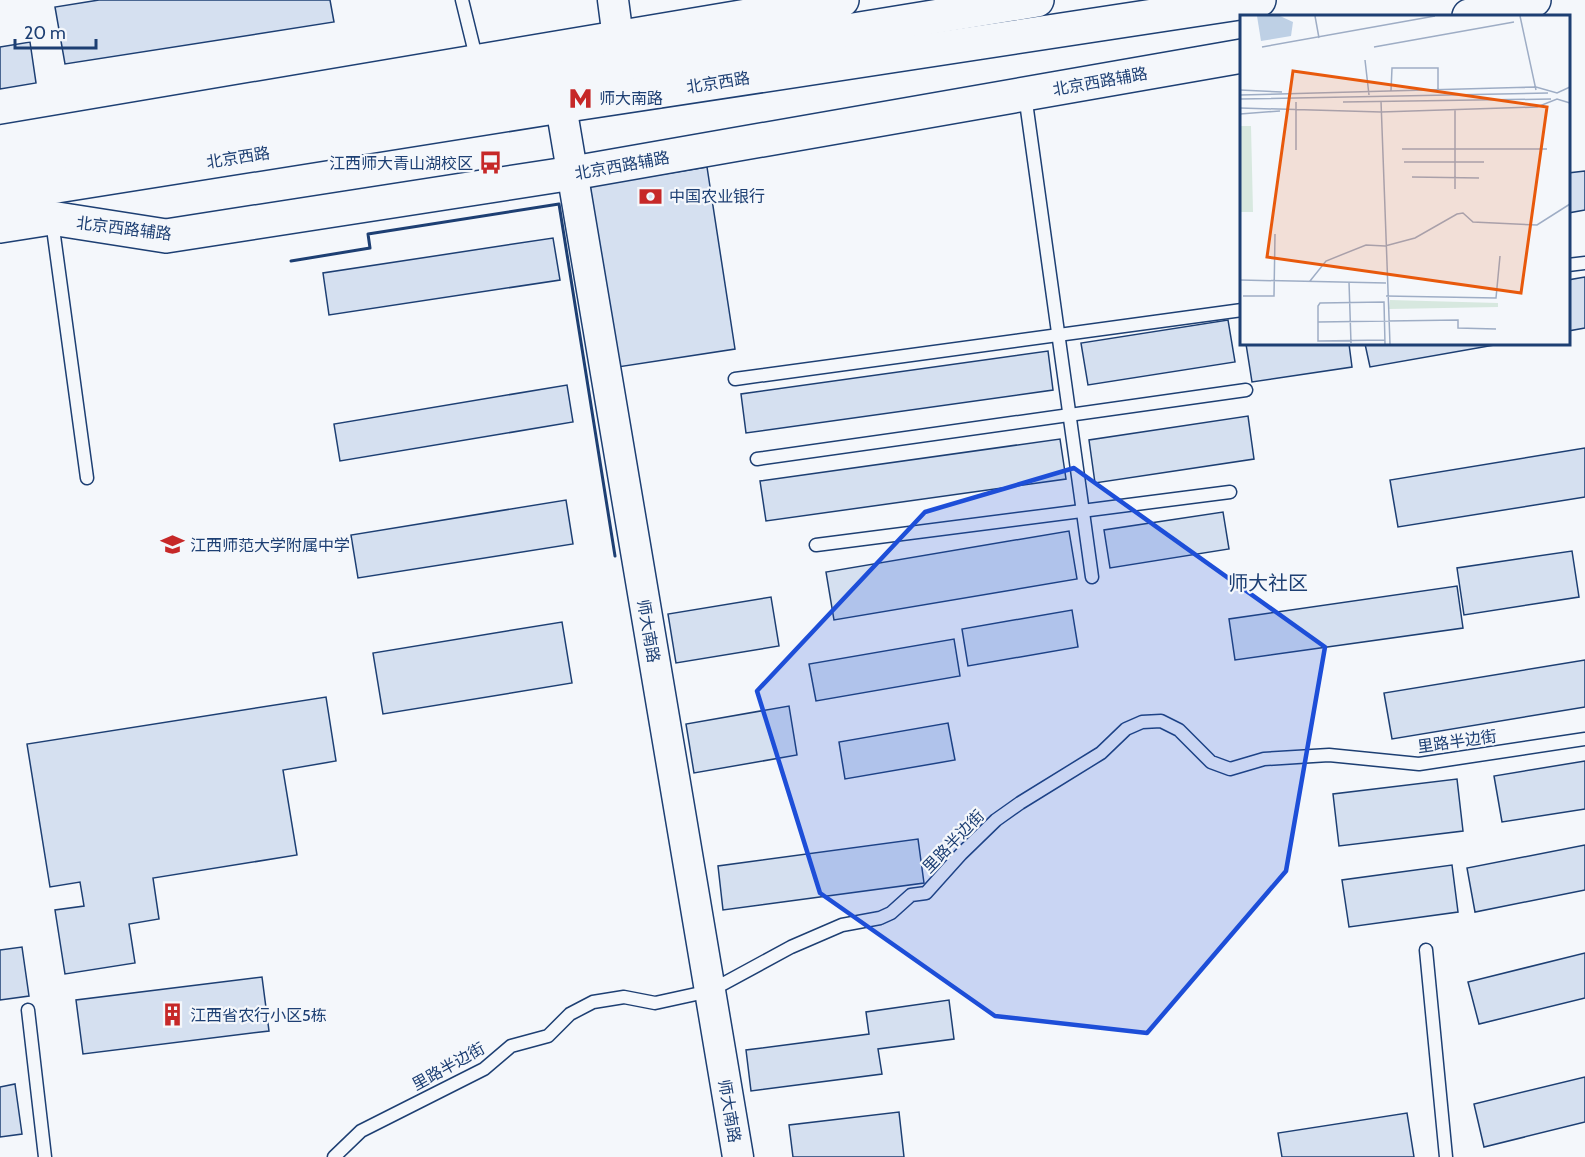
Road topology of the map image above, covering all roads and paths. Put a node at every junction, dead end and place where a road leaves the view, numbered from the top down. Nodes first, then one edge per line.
1 (462, 0) edge
2 (614, 0) edge
3 (842, 0) edge
4 (1037, 0) edge
5 (1259, 0) edge
6 (1534, 0) edge
7 (1474, 15) edge
8 (618, 38) junction
9 (1240, 56) edge
10 (482, 76) junction
11 (1024, 94) junction
12 (561, 106) junction
13 (0, 136) edge
14 (35, 137) junction
15 (0, 142) edge
16 (0, 171) edge
17 (573, 174) junction
18 (0, 195) edge
19 (49, 203) junction
20 (0, 226) edge
21 (0, 237) edge
22 (1585, 262) edge
23 (1570, 265) edge
24 (1240, 310) edge
25 (1058, 336) junction
26 (735, 379) dead end
27 (1246, 390) dead end
28 (1070, 415) junction
29 (757, 459) dead end
30 (87, 478) dead end
31 (1230, 492) dead end
32 (1083, 511) junction
33 (816, 545) dead end
34 (1092, 577) dead end
35 (1585, 739) edge
36 (1426, 950) dead end
37 (710, 991) junction
38 (28, 1010) dead end
39 (45, 1157) edge
40 (334, 1157) edge
41 (738, 1157) edge
42 (1446, 1157) edge

1 - 10 lane
2 - 8 street
3 - 8 main road
4 - 10 main road, 北京西路
5 - 12 main road, 北京西路
6 - 7 main road
8 - 10 main road
9 - 11 main road, 北京西路辅路
10 - 14 main road
10 - 16 main road, 北京西路
11 - 17 main road, 北京西路辅路
11 - 25 lane
12 - 17 street, 师大南路
12 - 19 main road, 北京西路
13 - 14 lane
14 - 15 main road
17 - 19 main road, 北京西路辅路
17 - 37 street, 师大南路
18 - 19 main road, 北京西路
19 - 20 main road, 北京西路辅路
19 - 21 lane
19 - 30 lane
22 - 23 lane
24 - 25 lane
25 - 26 lane
25 - 28 lane
27 - 28 lane
28 - 29 lane
28 - 32 lane
31 - 32 lane
32 - 33 lane
32 - 34 lane
35 - 37 lane, 里路半边街
36 - 42 lane
37 - 40 lane, 里路半边街
37 - 41 street, 师大南路
38 - 39 lane

